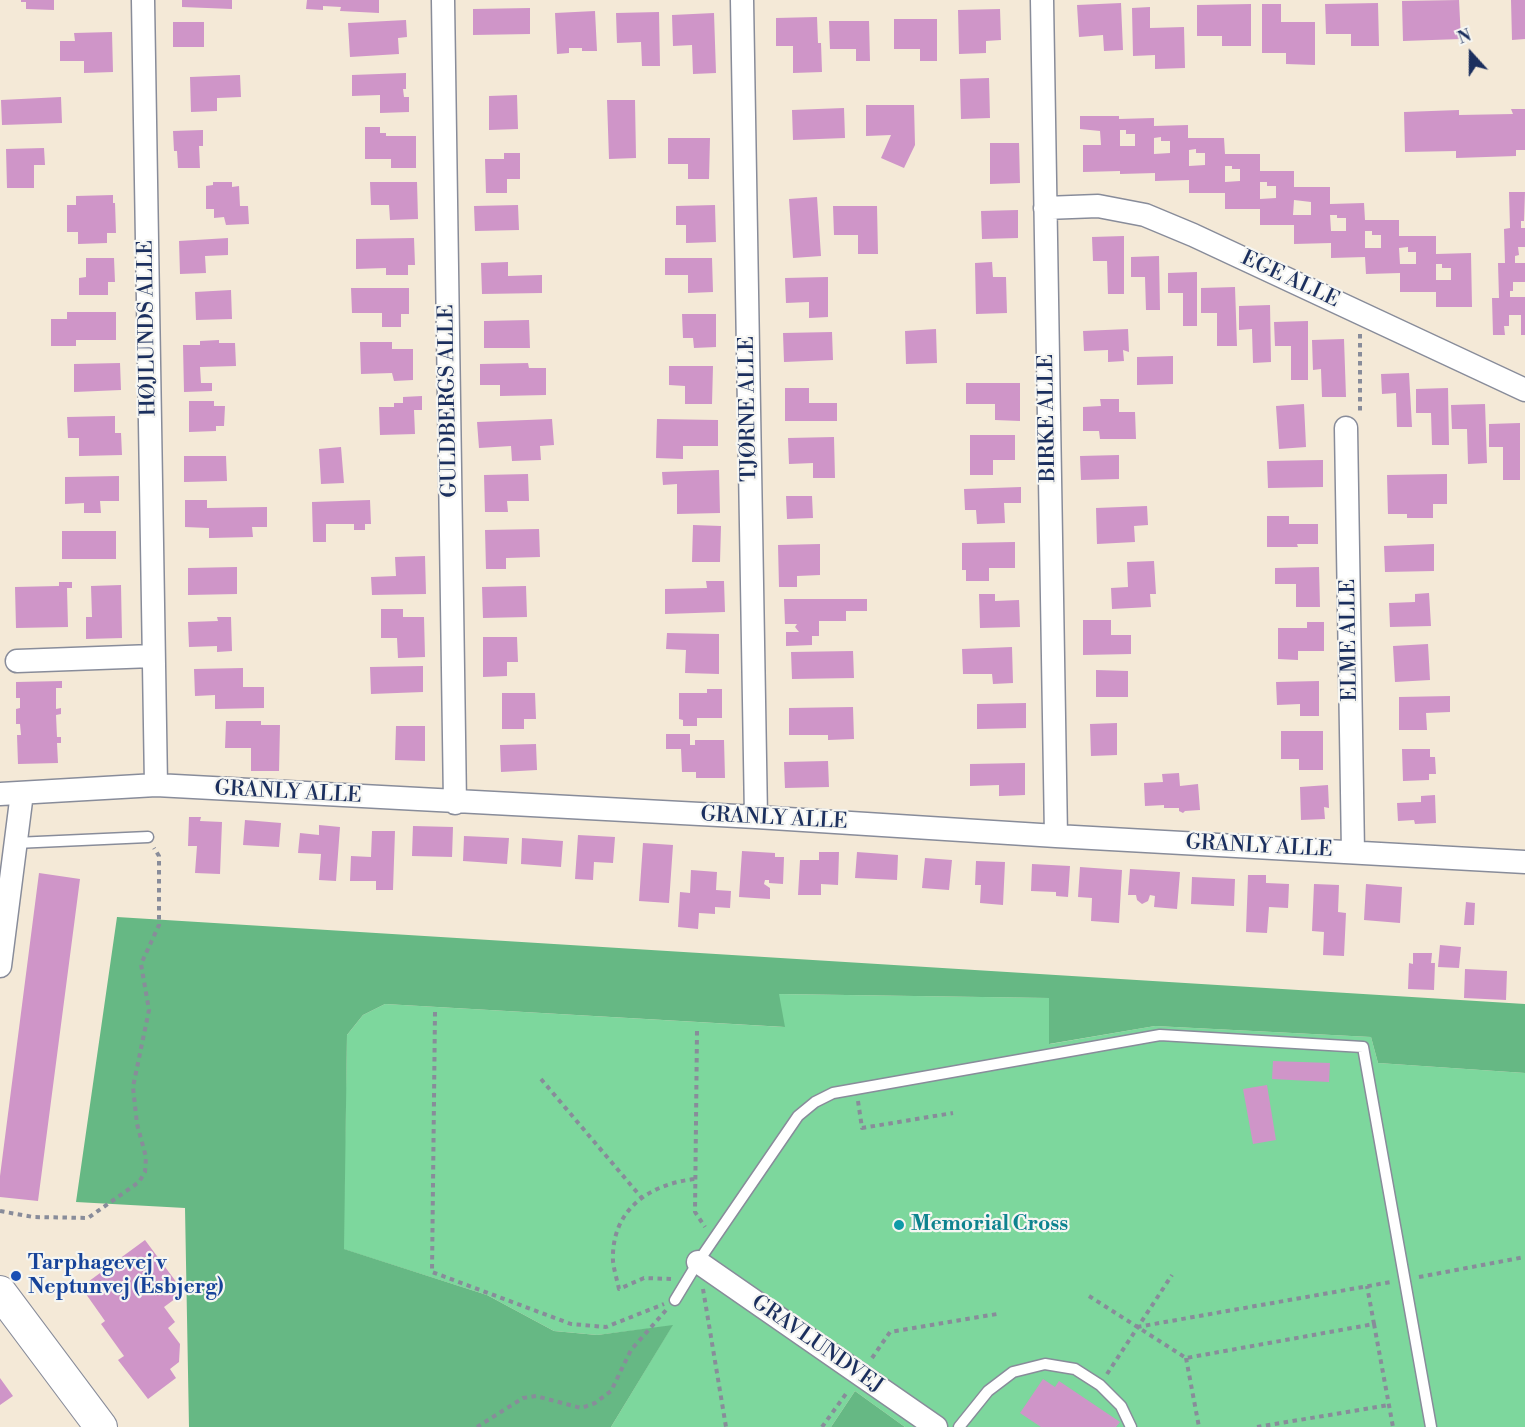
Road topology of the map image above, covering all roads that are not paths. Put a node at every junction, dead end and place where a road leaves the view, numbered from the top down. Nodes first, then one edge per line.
1 (143, 0) edge
2 (443, 0) edge
3 (742, 0) edge
4 (1042, 0) edge
5 (1045, 208) junction
6 (1525, 390) edge
7 (1346, 431) road end
8 (153, 656) junction
9 (17, 661) dead end
10 (156, 785) junction
11 (11, 793) edge
12 (455, 802) junction
13 (756, 817) junction
14 (1056, 836) junction
15 (148, 837) road end
16 (15, 843) junction
17 (1353, 852) junction
18 (1525, 862) edge
19 (4, 905) edge
20 (0, 966) edge
21 (693, 1271) junction
22 (0, 1292) edge
23 (675, 1300) road end
24 (101, 1427) edge
25 (936, 1427) edge
26 (959, 1427) edge
27 (1131, 1427) edge
28 (1431, 1427) edge

1 - 8 street, HØJLUNDS ALLE
2 - 12 street, GULDBERGS ALLE
3 - 13 street, TJØRNE ALLE
4 - 5 street, BIRKE ALLE
5 - 6 street, EGE ALLE
5 - 14 street, BIRKE ALLE
7 - 17 street, ELME ALLE
8 - 9 street
8 - 10 street, HØJLUNDS ALLE
10 - 11 street, GRANLY ALLE
10 - 12 street, GRANLY ALLE
11 - 16 street, GRANLY ALLE
12 - 13 street, GRANLY ALLE
13 - 14 street, GRANLY ALLE
14 - 17 street, GRANLY ALLE
15 - 16 lane
16 - 19 street, GRANLY ALLE
17 - 18 street, GRANLY ALLE
19 - 20 street, GRANLY ALLE
21 - 23 lane
21 - 25 street, GRAVLUNDVEJ
21 - 28 lane
22 - 24 main road
26 - 27 lane

